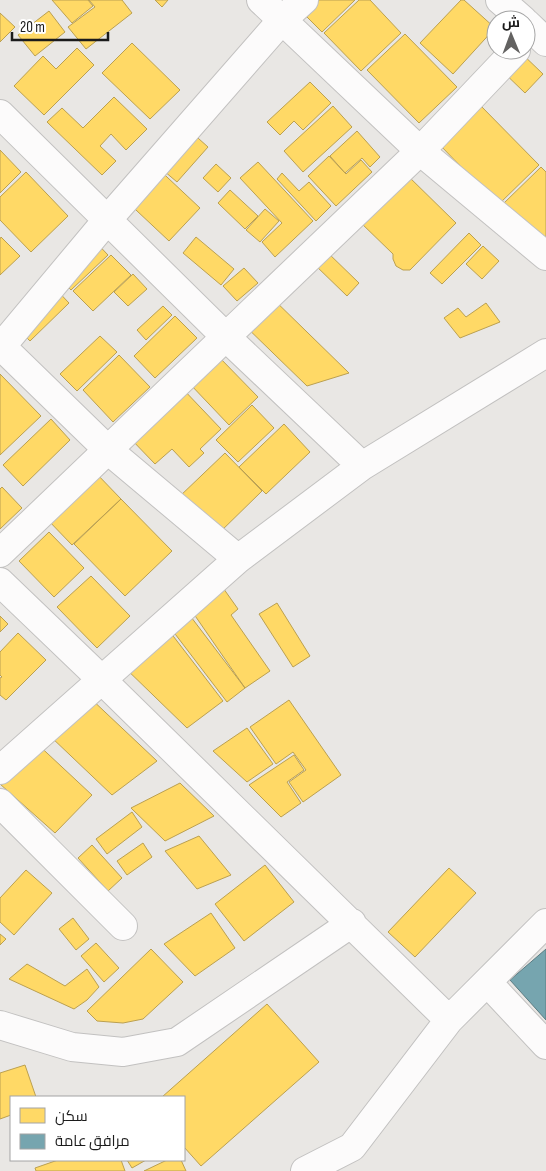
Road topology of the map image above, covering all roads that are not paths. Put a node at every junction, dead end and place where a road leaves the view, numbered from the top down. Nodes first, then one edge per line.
1 (261, 0) edge
2 (304, 0) edge
3 (500, 0) edge
4 (509, 10) edge
5 (282, 20) junction
6 (505, 60) edge
7 (0, 114) edge
8 (420, 151) junction
9 (108, 219) junction
10 (546, 256) edge
11 (226, 337) junction
12 (0, 346) edge
13 (546, 353) edge
14 (108, 450) junction
15 (362, 466) junction
16 (0, 553) edge
17 (238, 559) junction
18 (0, 582) edge
19 (102, 680) junction
20 (0, 770) edge
21 (0, 803) edge
22 (546, 923) edge
23 (352, 924) junction
24 (123, 926) dead end
25 (487, 982) junction
26 (449, 1020) junction
27 (0, 1025) edge
28 (546, 1046) edge
29 (350, 1159) edge
30 (305, 1171) edge

1 - 5 street
2 - 5 street
3 - 4 street
5 - 8 street
5 - 9 street
6 - 8 street
7 - 9 street
8 - 10 street
8 - 11 street
9 - 11 street
9 - 12 street
11 - 14 street
11 - 15 street
12 - 14 street
13 - 15 street
14 - 16 street
14 - 17 street
15 - 17 street
17 - 19 street
18 - 19 street
19 - 20 street
19 - 23 street
21 - 24 street
22 - 25 street
23 - 26 street
23 - 27 street
25 - 26 street
25 - 28 street
26 - 29 street
29 - 30 street

